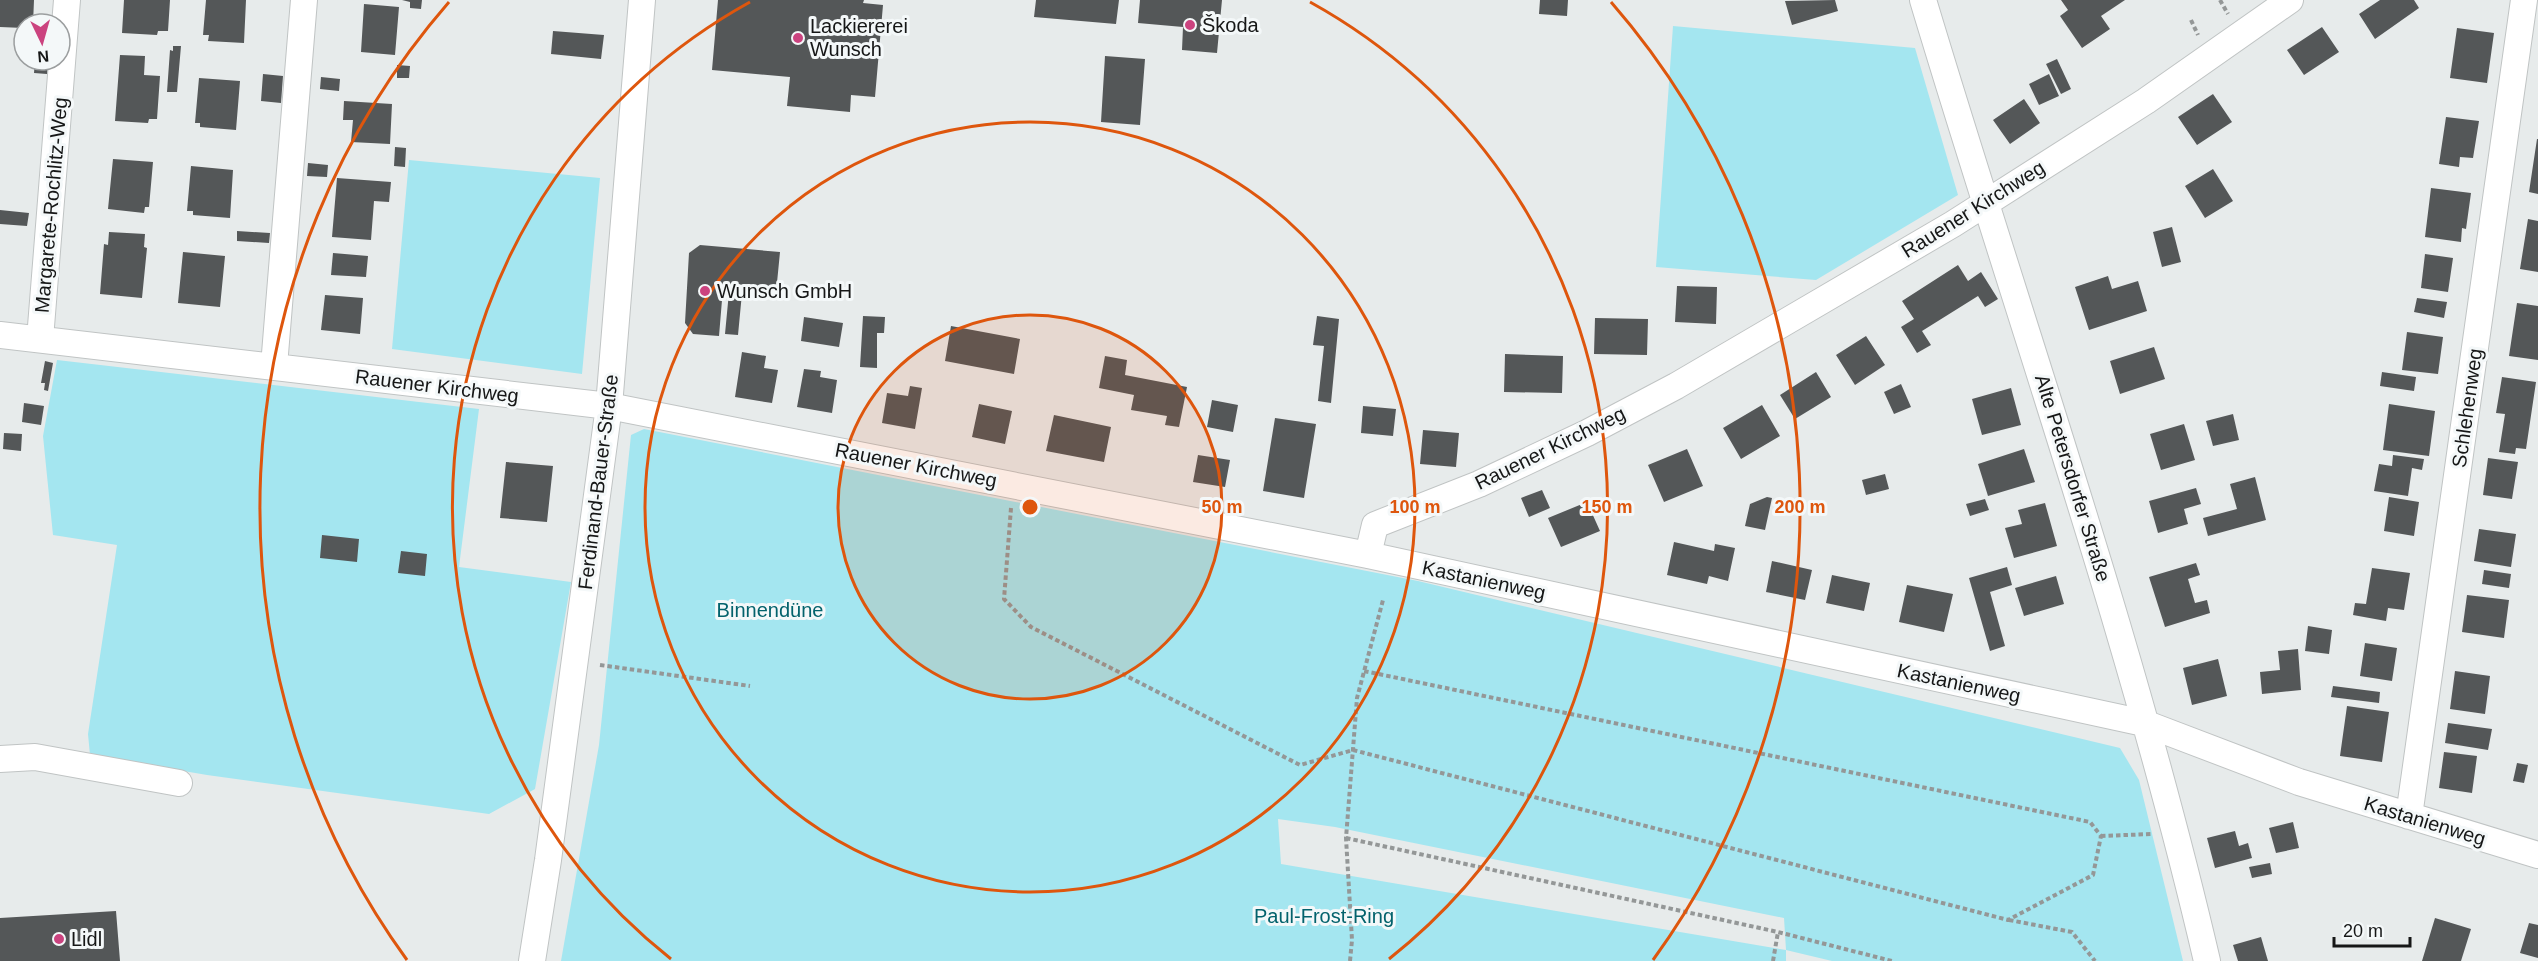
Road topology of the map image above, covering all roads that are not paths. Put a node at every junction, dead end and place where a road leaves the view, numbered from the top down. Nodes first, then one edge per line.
1 (68, 0) edge
2 (304, 0) edge
3 (642, 0) edge
4 (1923, 0) edge
5 (2290, 0) edge
6 (2524, 0) edge
7 (1986, 203) junction
8 (0, 335) edge
9 (40, 339) junction
10 (274, 366) junction
11 (609, 406) junction
12 (1368, 555) junction
13 (2144, 723) junction
14 (0, 759) edge
15 (179, 783) dead end
16 (2409, 816) junction
17 (2538, 855) edge
18 (532, 961) edge
19 (2207, 961) edge

1 - 9 street, Margarete-Rochlitz-Weg
2 - 10 street
3 - 11 street, Ferdinand-Bauer-Straße
4 - 7 street, Alte Petersdorfer Straße
5 - 7 street, Rauener Kirchweg
6 - 16 street, Schlehenweg
7 - 12 street, Rauener Kirchweg
7 - 13 street, Alte Petersdorfer Straße
8 - 9 street, Rauener Kirchweg
9 - 10 street, Rauener Kirchweg
10 - 11 street, Rauener Kirchweg
11 - 12 street, Rauener Kirchweg
11 - 18 street, Ferdinand-Bauer-Straße
12 - 13 street, Kastanienweg
13 - 16 street, Kastanienweg
13 - 19 street, Alte Petersdorfer Straße
14 - 15 street
16 - 17 street, Kastanienweg

